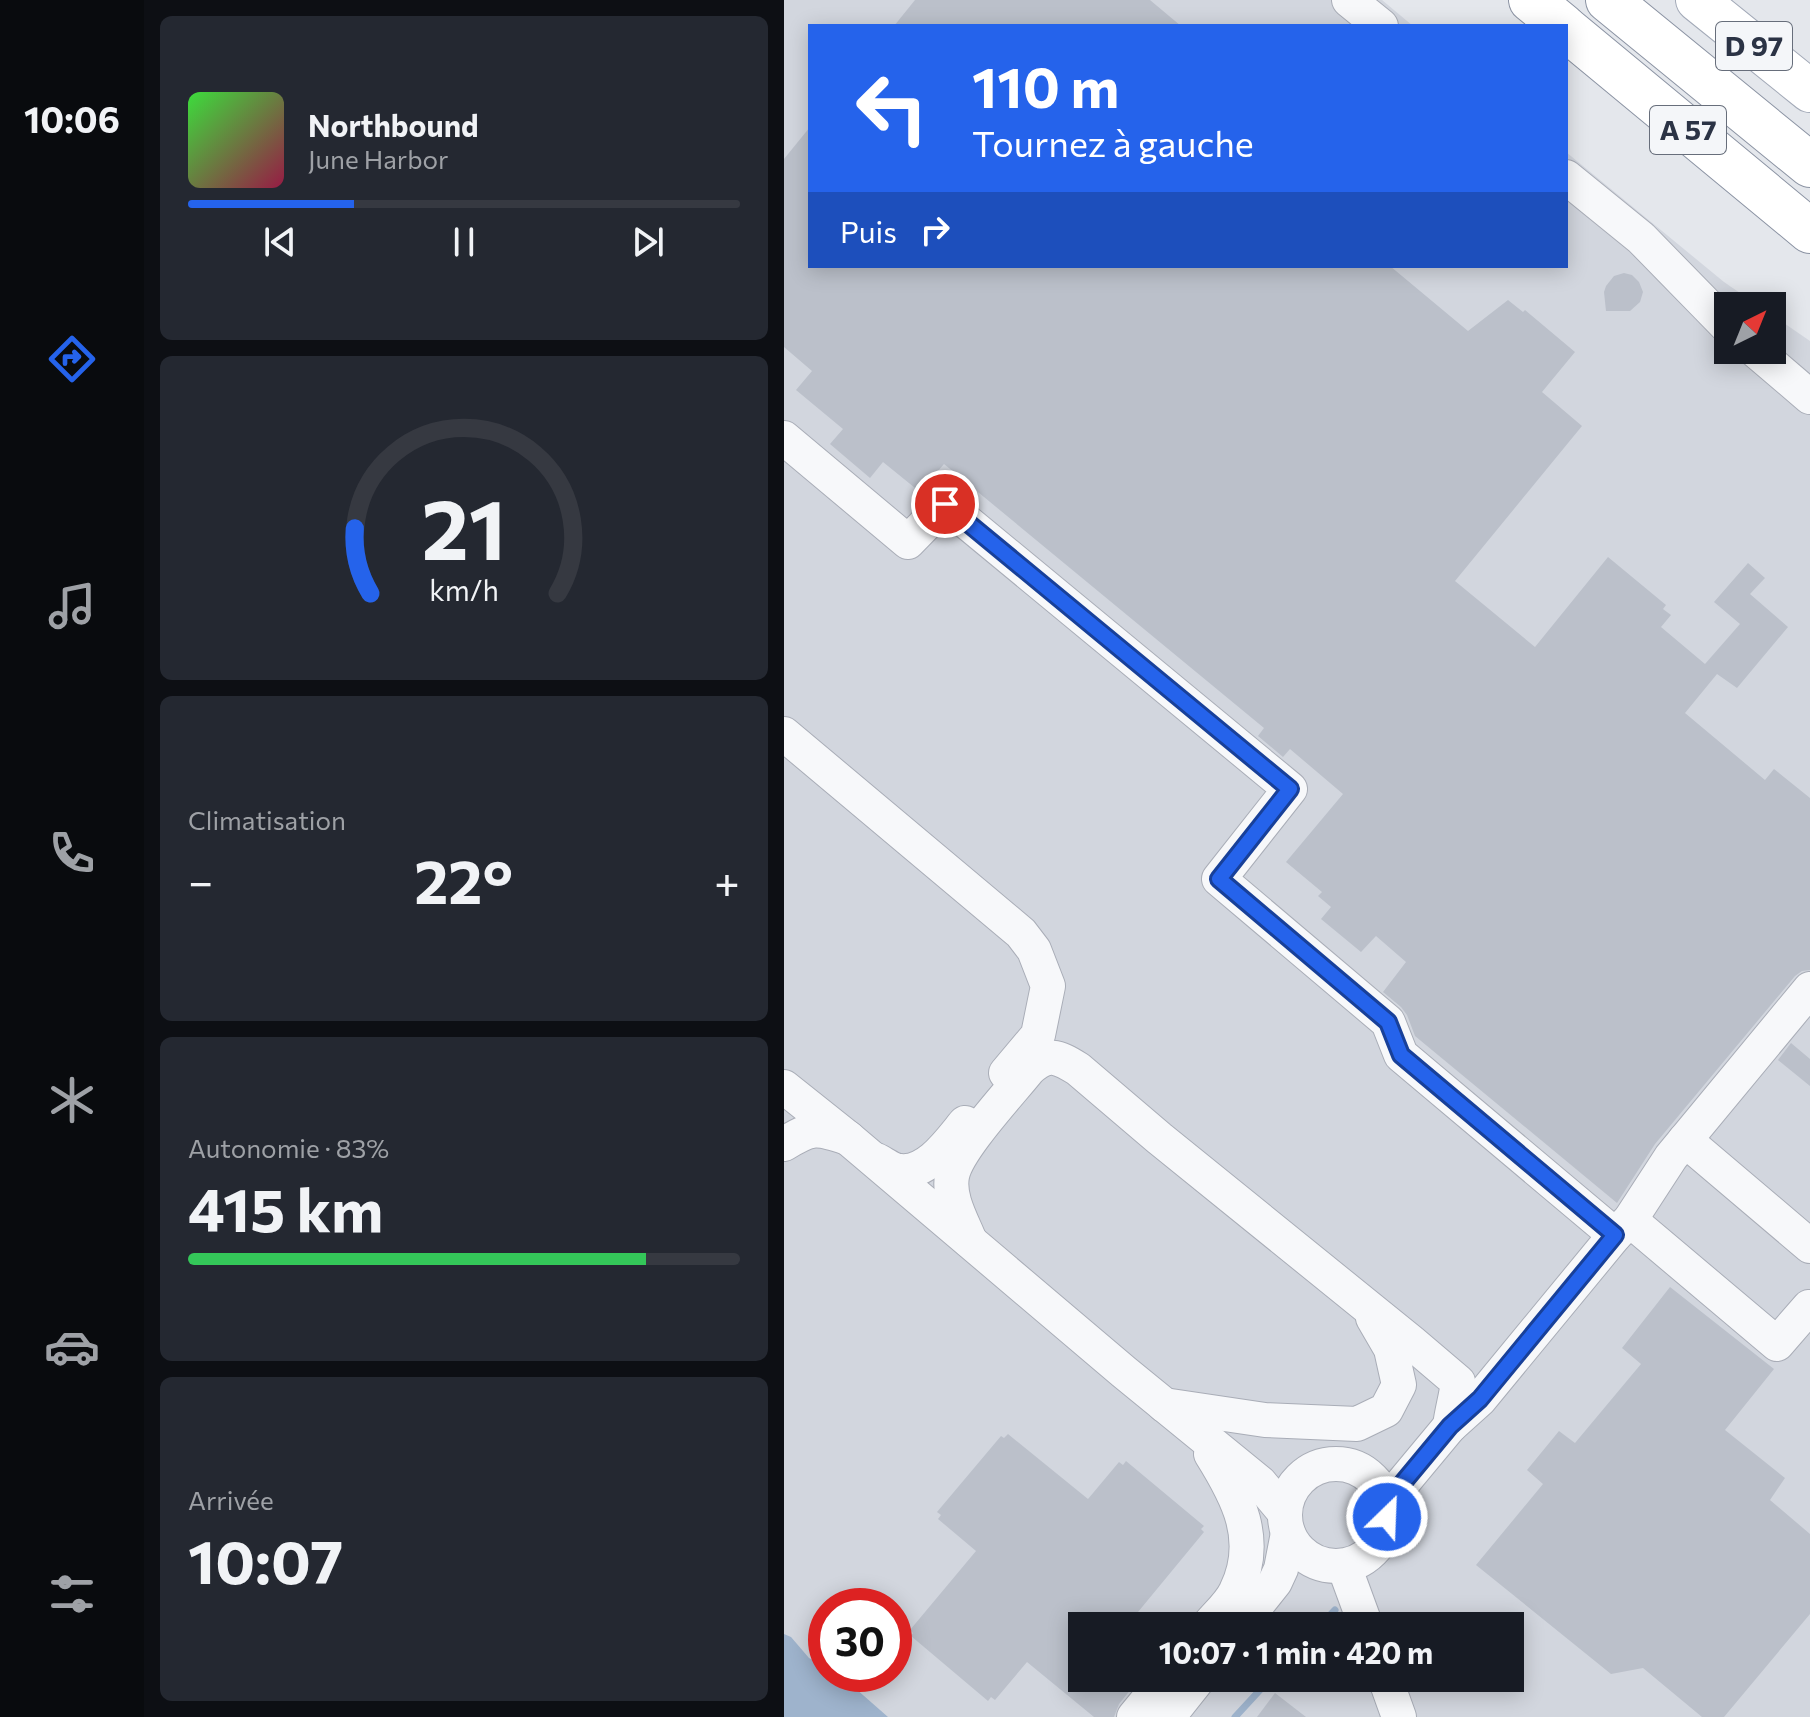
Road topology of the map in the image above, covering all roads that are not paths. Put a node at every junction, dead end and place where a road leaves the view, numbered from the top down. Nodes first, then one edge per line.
1 (1349, 0) edge
2 (1531, 0) edge
3 (1608, 0) edge
4 (1697, 0) edge
5 (1729, 0) edge
6 (1379, 24) edge
7 (1560, 24) edge
8 (1568, 30) edge
9 (1810, 64) edge
10 (1810, 91) edge
11 (1810, 165) edge
12 (1568, 179) edge
13 (1810, 231) edge
14 (1714, 313) edge
15 (1771, 364) edge
16 (1810, 397) edge
17 (784, 438) edge
18 (784, 734) edge
19 (1810, 989) edge
20 (784, 1087) edge
21 (1685, 1140) junction
22 (784, 1144) edge
23 (858, 1147) junction
24 (1623, 1227) junction
25 (970, 1241) junction
26 (1810, 1246) edge
27 (1365, 1305) junction
28 (1810, 1308) edge
29 (1164, 1405) junction
30 (1450, 1426) junction
31 (1199, 1433) junction
32 (1386, 1503) junction
33 (1286, 1523) junction
34 (1246, 1561) junction
35 (1334, 1565) junction
36 (1219, 1612) edge
37 (1251, 1612) edge
38 (1269, 1612) edge
39 (1359, 1612) edge
40 (1155, 1692) edge
41 (1188, 1692) edge
42 (1205, 1692) edge
43 (1390, 1692) edge
44 (1134, 1717) edge
45 (1168, 1717) edge
46 (1185, 1717) edge
47 (1399, 1717) edge

1 - 6 street
2 - 7 highway, A 57
3 - 11 highway, A 57
4 - 10 main road, D 97
5 - 9 main road, D 97
8 - 13 highway, A 57
12 - 14 street
15 - 16 street
17 - 24 street
18 - 23 street
19 - 21 street
20 - 23 street
21 - 24 street
21 - 26 street
22 - 23 street
23 - 25 street
24 - 28 street
24 - 30 street
25 - 27 street
25 - 29 street
27 - 29 street
27 - 30 street
29 - 31 street
30 - 32 street
31 - 33 street
31 - 34 street
32 - 33 street
32 - 35 street
33 - 34 street
33 - 35 street
33 - 37 street
34 - 36 street
35 - 38 street
35 - 39 street
40 - 44 street
41 - 45 street
42 - 46 street
43 - 47 street

